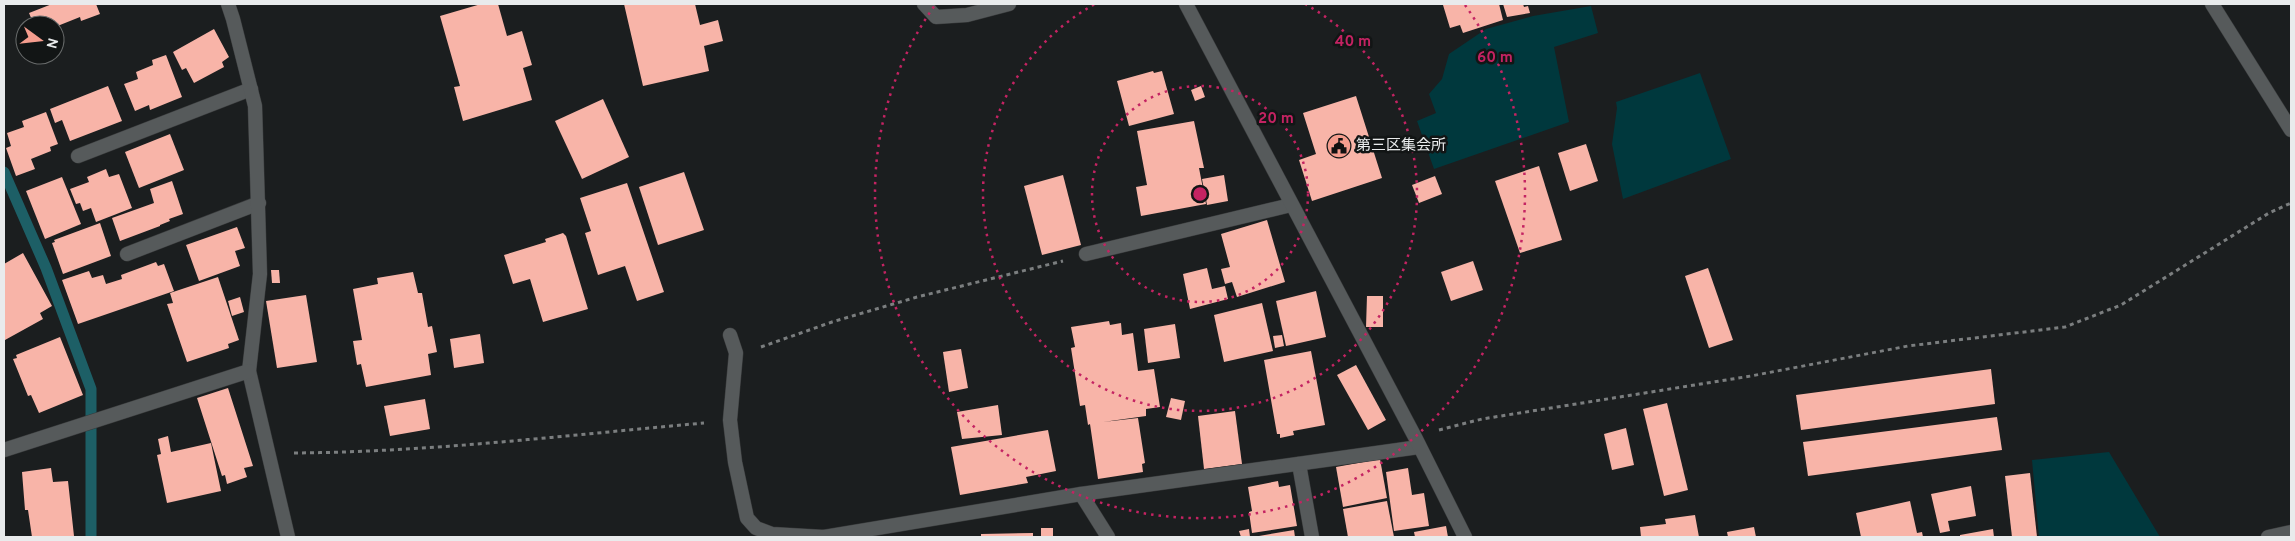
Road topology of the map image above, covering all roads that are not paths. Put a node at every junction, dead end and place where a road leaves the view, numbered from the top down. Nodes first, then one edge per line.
1 (228, 4) edge
2 (924, 4) edge
3 (1009, 4) edge
4 (1186, 4) edge
5 (2212, 4) edge
6 (251, 89) junction
7 (2291, 130) edge
8 (78, 156) dead end
9 (259, 203) junction
10 (1291, 205) junction
11 (127, 254) dead end
12 (1086, 254) road end
13 (730, 335) dead end
14 (249, 371) junction
15 (1417, 442) junction
16 (6, 446) edge
17 (1299, 464) junction
18 (1081, 494) junction
19 (2291, 532) edge
20 (288, 537) edge
21 (824, 537) edge
22 (1108, 537) edge
23 (1312, 537) edge
24 (1465, 537) edge
25 (2268, 537) edge

1 - 6 street
2 - 3 street
4 - 10 street
5 - 7 street
6 - 8 street
6 - 9 street
9 - 11 street
9 - 14 street
10 - 12 street
10 - 15 street
13 - 21 street
14 - 16 street
14 - 20 street
15 - 17 street
15 - 24 street
17 - 18 street
17 - 23 street
18 - 21 street
18 - 22 street
19 - 25 street

